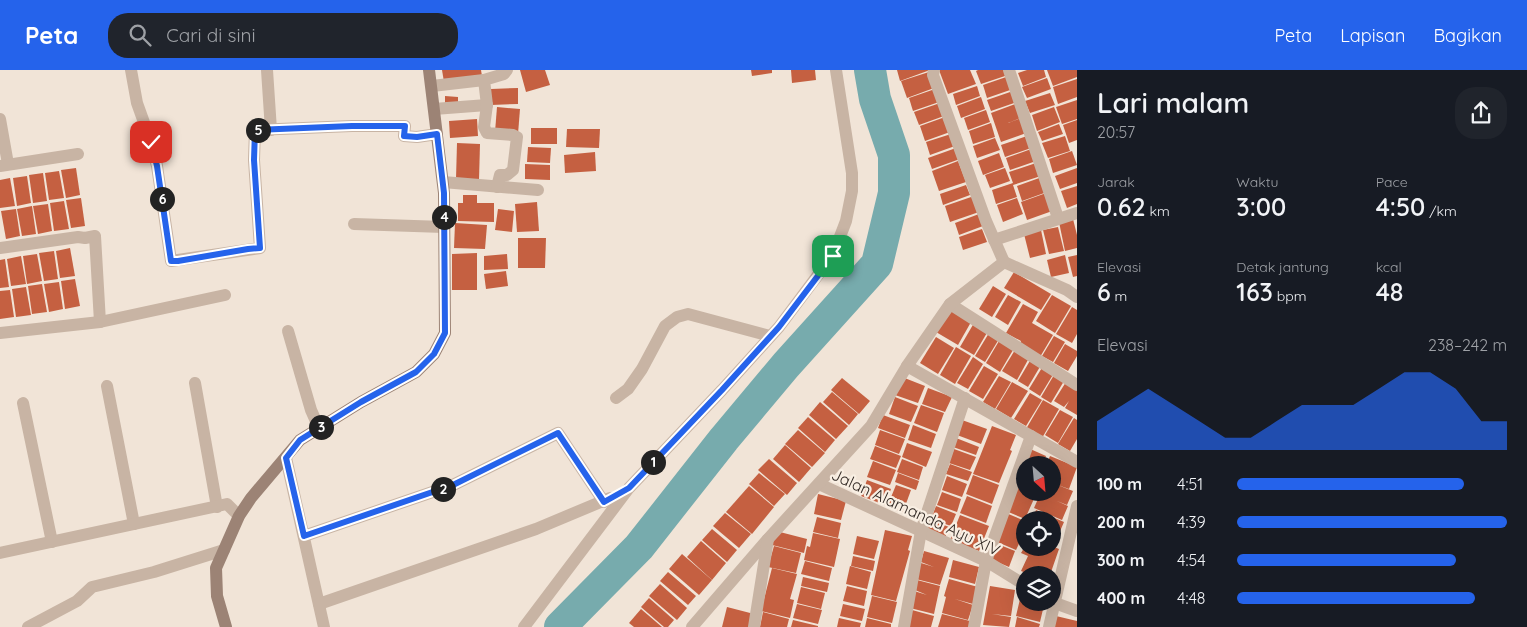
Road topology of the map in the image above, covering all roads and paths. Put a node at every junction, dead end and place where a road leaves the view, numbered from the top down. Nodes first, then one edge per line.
1 (131, 70) edge
2 (267, 70) edge
3 (430, 70) edge
4 (507, 70) edge
5 (836, 70) edge
6 (934, 70) edge
7 (1009, 70) edge
8 (484, 80) junction
9 (432, 86) junction
10 (488, 105) junction
11 (434, 109) junction
12 (0, 119) edge
13 (271, 130) junction
14 (437, 134) junction
15 (2, 142) edge
16 (78, 154) dead end
17 (4, 165) edge
18 (443, 182) junction
19 (497, 187) junction
20 (538, 190) dead end
21 (1077, 213) edge
22 (1058, 218) junction
23 (354, 224) dead end
24 (444, 227) junction
25 (994, 240) junction
26 (0, 248) edge
27 (1004, 262) junction
28 (1074, 291) edge
29 (225, 295) dead end
30 (950, 304) junction
31 (100, 322) junction
32 (288, 331) dead end
33 (0, 333) edge
34 (770, 336) junction
35 (908, 366) junction
36 (195, 383) dead end
37 (1077, 385) edge
38 (107, 386) dead end
39 (616, 398) dead end
40 (964, 398) junction
41 (23, 403) dead end
42 (319, 428) junction
43 (1031, 436) junction
44 (286, 458) junction
45 (1077, 462) edge
46 (819, 484) junction
47 (629, 488) junction
48 (604, 502) junction
49 (1077, 506) edge
50 (218, 507) junction
51 (239, 516) junction
52 (134, 524) junction
53 (921, 531) junction
54 (304, 536) junction
55 (768, 539) junction
56 (52, 542) junction
57 (224, 550) junction
58 (0, 553) edge
59 (986, 561) junction
60 (1061, 571) edge
61 (1016, 579) edge
62 (319, 604) junction
63 (1061, 606) edge
64 (1052, 611) edge
65 (1077, 611) edge
66 (53, 621) edge
67 (28, 627) edge
68 (226, 627) edge
69 (324, 627) edge
70 (524, 627) edge
71 (692, 627) edge
72 (754, 627) edge
73 (904, 627) edge
74 (974, 627) edge
75 (1049, 627) edge

1 - 13 street
2 - 13 street
3 - 9 street
4 - 8 street
5 - 34 street
6 - 25 street
7 - 22 street
8 - 9 street
8 - 10 street
9 - 11 street
10 - 11 street
10 - 19 street
11 - 14 street
12 - 15 street
13 - 14 street
14 - 18 street
15 - 17 street
16 - 17 street
18 - 19 street
18 - 24 street
19 - 20 street
21 - 22 street
22 - 25 street
23 - 24 street
24 - 42 street
25 - 27 street
26 - 31 street
27 - 28 street
27 - 30 street
29 - 31 street
30 - 35 street
30 - 37 street
31 - 33 street
32 - 42 street
34 - 39 street
34 - 47 street
35 - 40 street
35 - 46 street
36 - 50 street
38 - 52 street
40 - 43 street
40 - 53 street
41 - 56 street
42 - 44 street
43 - 45 street
43 - 59 street
44 - 51 street
44 - 54 street
46 - 53 street, Jalan Alamanda Ayu XIV
46 - 55 street
47 - 48 street
47 - 70 street
48 - 54 street
48 - 62 street
49 - 60 street
50 - 51 street
50 - 52 street
51 - 57 street
52 - 56 street
53 - 59 street, Jalan Alamanda Ayu XIV
53 - 73 street
54 - 62 street
55 - 71 street
55 - 72 street
56 - 58 street
57 - 66 street
57 - 68 street
59 - 61 street, Jalan Alamanda Ayu XIV
59 - 74 street
62 - 69 street
63 - 65 street
64 - 75 street
66 - 67 street

